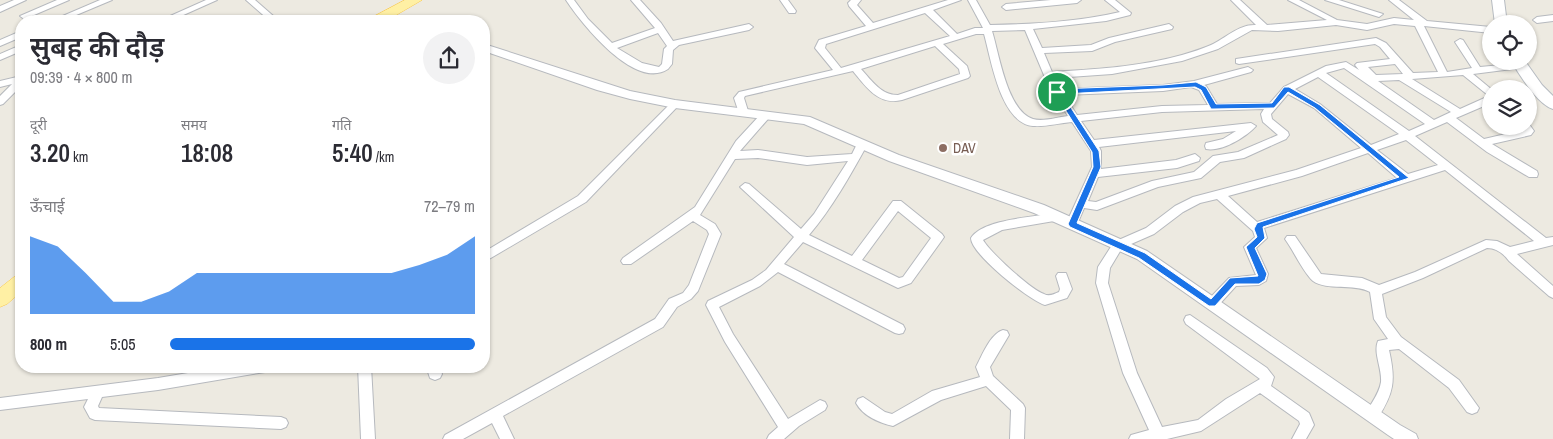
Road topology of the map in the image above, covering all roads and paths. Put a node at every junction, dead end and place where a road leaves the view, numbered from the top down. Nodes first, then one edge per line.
1 (22, 0) edge
2 (65, 0) edge
3 (108, 0) edge
4 (213, 0) edge
5 (250, 0) edge
6 (415, 0) edge
7 (428, 0) edge
8 (570, 0) edge
9 (635, 0) edge
10 (784, 0) edge
11 (857, 0) edge
12 (957, 0) edge
13 (972, 0) edge
14 (1077, 0) edge
15 (1109, 0) edge
16 (1235, 0) edge
17 (1292, 0) edge
18 (1329, 0) edge
19 (1360, 0) edge
20 (1393, 0) edge
21 (1498, 0) edge
22 (202, 2) edge
23 (0, 9) edge
24 (926, 9) junction
25 (792, 11) dead end
26 (1379, 14) junction
27 (27, 15) edge
28 (70, 15) edge
29 (178, 15) edge
30 (268, 15) edge
31 (387, 15) edge
32 (402, 15) edge
33 (1500, 15) edge
34 (1013, 16) edge
35 (1553, 18) edge
36 (1537, 20) dead end
37 (1336, 22) junction
38 (1390, 22) junction
39 (1421, 24) junction
40 (871, 26) junction
41 (749, 27) dead end
42 (1264, 27) junction
43 (1170, 28) dead end
44 (660, 29) junction
45 (987, 29) junction
46 (1482, 29) edge
47 (15, 36) edge
48 (957, 38) junction
49 (0, 42) edge
50 (1460, 42) dead end
51 (938, 44) junction
52 (610, 46) junction
53 (671, 46) junction
54 (490, 49) edge
55 (1038, 50) junction
56 (15, 51) edge
57 (0, 57) edge
58 (1239, 61) dead end
59 (1397, 61) junction
60 (855, 67) junction
61 (1248, 70) dead end
62 (1483, 70) edge
63 (839, 71) junction
64 (1478, 71) junction
65 (1319, 73) junction
66 (1466, 73) junction
67 (1048, 75) junction
68 (1404, 75) junction
69 (1444, 75) junction
70 (1371, 78) junction
71 (15, 81) edge
72 (0, 84) edge
73 (1196, 84) junction
74 (15, 86) edge
75 (1482, 86) edge
76 (1287, 89) junction
77 (1057, 92) junction
78 (1537, 92) edge
79 (0, 102) edge
80 (1482, 103) edge
81 (675, 104) junction
82 (1553, 104) edge
83 (1274, 106) junction
84 (1214, 107) junction
85 (1458, 112) junction
86 (744, 114) junction
87 (1265, 116) junction
88 (764, 117) junction
89 (1447, 117) junction
90 (1075, 119) junction
91 (1432, 124) junction
92 (1251, 126) junction
93 (1407, 135) junction
94 (1518, 135) edge
95 (1482, 143) junction
96 (1091, 144) junction
97 (1210, 146) dead end
98 (1369, 149) junction
99 (859, 151) junction
100 (732, 155) junction
101 (1195, 158) dead end
102 (1446, 166) junction
103 (1094, 174) junction
104 (1533, 174) dead end
105 (1405, 178) junction
106 (745, 187) dead end
107 (1219, 194) junction
108 (1081, 204) junction
109 (693, 216) junction
110 (1056, 217) junction
111 (1072, 224) junction
112 (1258, 229) junction
113 (802, 237) junction
114 (1292, 239) dead end
115 (1549, 242) edge
116 (1118, 244) junction
117 (1509, 252) junction
118 (490, 254) edge
119 (627, 261) dead end
120 (854, 262) junction
121 (777, 266) junction
122 (15, 276) edge
123 (1062, 276) dead end
124 (0, 287) edge
125 (15, 287) edge
126 (1376, 291) junction
127 (1553, 293) edge
128 (0, 299) edge
129 (1212, 304) junction
130 (1190, 320) dead end
131 (899, 329) dead end
132 (1003, 335) dead end
133 (1398, 341) junction
134 (229, 373) edge
135 (364, 373) edge
136 (988, 380) junction
137 (1260, 386) junction
138 (97, 392) junction
139 (863, 403) dead end
140 (0, 404) edge
141 (820, 406) dead end
142 (1472, 408) dead end
143 (494, 414) junction
144 (1372, 415) junction
145 (281, 423) dead end
146 (786, 428) junction
147 (1391, 435) edge
148 (1159, 437) edge
149 (368, 439) edge
150 (450, 439) edge
151 (507, 439) edge
152 (774, 439) edge
153 (1017, 439) edge
154 (1136, 439) edge
155 (1299, 439) edge
156 (1410, 439) edge

1 - 23 street
2 - 27 street
3 - 28 street
4 - 22 street
5 - 30 street
6 - 31 main road
7 - 32 main road
8 - 52 street
9 - 44 street
10 - 25 street
11 - 40 street
12 - 24 street
13 - 45 street
14 - 34 street
15 - 34 street
16 - 42 street
17 - 37 street
18 - 26 street
19 - 26 street
20 - 39 street
21 - 33 main road
22 - 29 street
24 - 40 street
24 - 48 street
26 - 38 street
34 - 45 street
34 - 55 street
35 - 36 street
37 - 38 street
37 - 42 street
38 - 39 street
39 - 46 street
39 - 69 street
40 - 63 street
41 - 53 street
42 - 67 street
43 - 55 street
44 - 52 street
44 - 53 street
45 - 48 street
45 - 90 street
47 - 49 street
48 - 51 street
50 - 64 street
51 - 60 street
51 - 60 street
52 - 53 street
54 - 81 street
55 - 67 street
56 - 57 street
58 - 59 street
59 - 68 street
59 - 70 street
60 - 63 street
61 - 73 street
62 - 64 street
63 - 86 street
64 - 66 street
65 - 70 street
65 - 76 street
65 - 93 street
66 - 69 street
66 - 75 street
67 - 77 street
68 - 69 street
68 - 70 street
68 - 85 street
70 - 91 street
71 - 72 street
73 - 77 street
73 - 84 street
74 - 79 street
76 - 83 street
76 - 98 street
77 - 90 street
78 - 82 main road
80 - 85 street
81 - 86 street
81 - 118 street
83 - 84 street
83 - 87 street
84 - 90 street
85 - 89 street
86 - 88 street
87 - 92 street
87 - 108 street
88 - 99 street
88 - 100 street
89 - 91 street
89 - 95 street
90 - 96 street
91 - 93 street
92 - 96 street
92 - 97 street
93 - 98 street
93 - 102 street
94 - 95 street
95 - 104 street
96 - 103 street
98 - 105 street
98 - 107 street
99 - 100 street
99 - 110 street
99 - 113 street
100 - 109 street
101 - 103 street
102 - 105 street
102 - 115 street
103 - 108 street
105 - 112 street
106 - 113 street
107 - 112 street
107 - 116 street
108 - 111 street
109 - 119 street
109 - 143 street
110 - 111 street
110 - 123 street
111 - 116 street
112 - 129 street
113 - 120 street
113 - 121 street
114 - 126 street
115 - 117 street
116 - 129 street
116 - 148 street
117 - 126 street
117 - 127 street
120 - 120 street
121 - 131 street
121 - 146 street
122 - 124 main road
125 - 128 main road
126 - 133 street
129 - 144 street
130 - 137 street
132 - 136 street
133 - 142 street
133 - 144 street
134 - 138 street
135 - 149 street
136 - 139 street
136 - 153 street
137 - 148 street
137 - 155 street
138 - 140 street
138 - 145 street
141 - 146 street
143 - 150 street
143 - 151 street
144 - 147 street
146 - 152 street
147 - 156 street
148 - 154 street

